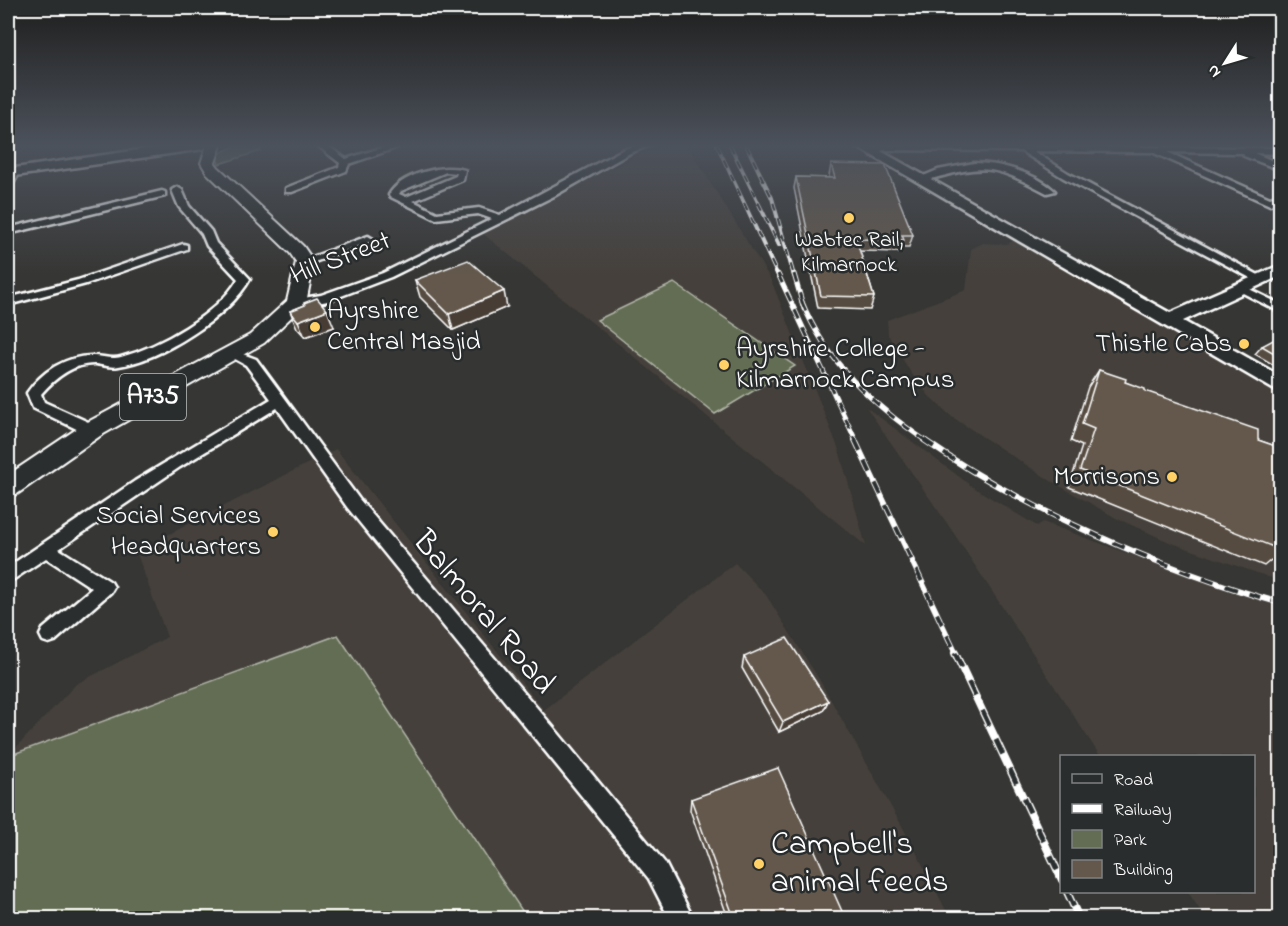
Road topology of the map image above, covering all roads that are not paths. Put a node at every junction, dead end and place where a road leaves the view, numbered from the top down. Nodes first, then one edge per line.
1 (231, 188) edge
2 (294, 188) edge
3 (402, 188) edge
4 (435, 188) edge
5 (558, 188) edge
6 (939, 188) edge
7 (1045, 188) edge
8 (1089, 188) edge
9 (1239, 188) edge
10 (177, 190) dead end
11 (289, 190) dead end
12 (1050, 191) dead end
13 (162, 194) dead end
14 (1281, 198) edge
15 (407, 200) junction
16 (501, 219) junction
17 (8, 231) edge
18 (368, 239) dead end
19 (183, 247) dead end
20 (305, 262) junction
21 (1281, 270) edge
22 (1260, 279) junction
23 (1241, 288) junction
24 (8, 302) edge
25 (296, 303) junction
26 (1281, 309) edge
27 (1170, 320) junction
28 (232, 354) junction
29 (1281, 384) edge
30 (279, 401) junction
31 (92, 430) junction
32 (8, 487) edge
33 (45, 549) junction
34 (8, 576) edge
35 (49, 635) dead end
36 (681, 918) edge

1 - 20 main road
2 - 11 street
3 - 15 street
4 - 15 street
5 - 16 street, Hill Street
6 - 27 street
7 - 12 street
8 - 22 street
9 - 14 street
10 - 31 street
13 - 17 street
15 - 16 street
16 - 25 street, Hill Street
18 - 20 street
19 - 24 street
20 - 25 main road
21 - 22 street
22 - 23 street
23 - 26 street
23 - 27 street
25 - 28 main road, Hill Street / A735
27 - 29 street
28 - 30 street, Balmoral Road
28 - 31 main road, Hill Street / A735
30 - 33 street
30 - 36 street, Balmoral Road
31 - 32 main road, Hill Street / A735
33 - 34 street
33 - 35 street

